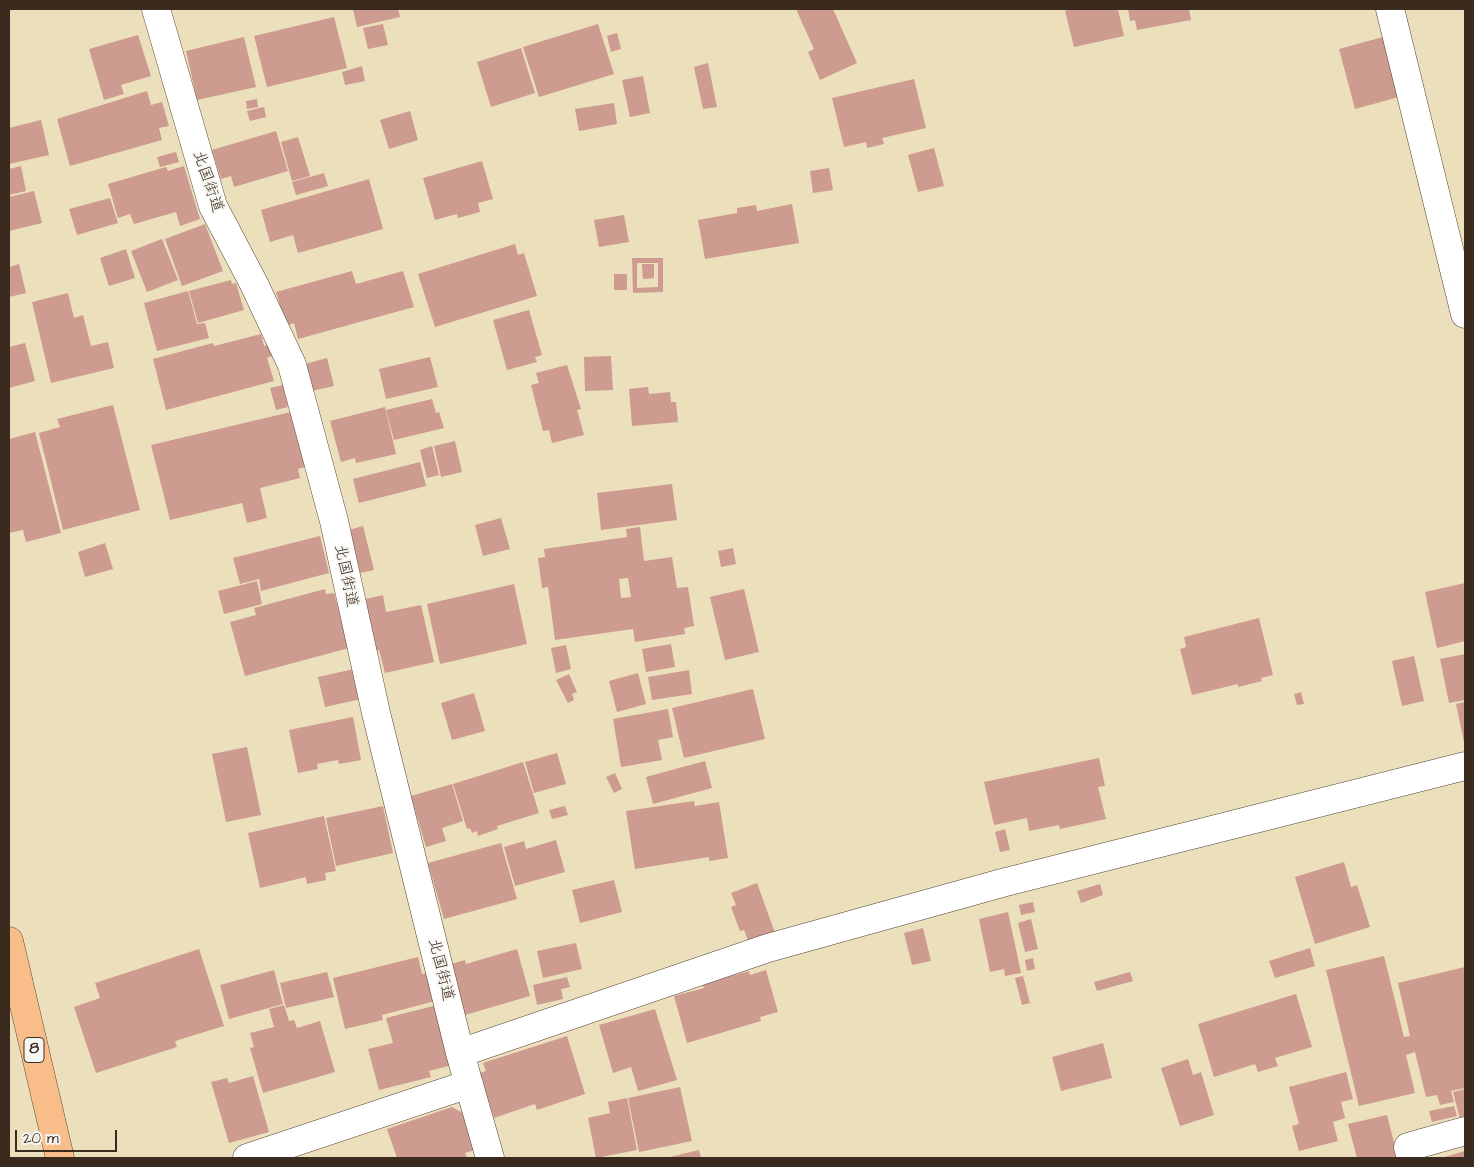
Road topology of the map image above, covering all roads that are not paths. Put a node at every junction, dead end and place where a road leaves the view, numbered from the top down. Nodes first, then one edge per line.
1 (156, 9) edge
2 (1390, 9) edge
3 (1465, 314) edge
4 (1465, 766) edge
5 (9, 941) edge
6 (460, 1054) junction
7 (469, 1084) junction
8 (1465, 1131) edge
9 (60, 1158) edge
10 (247, 1158) edge
11 (490, 1158) edge
12 (1411, 1158) edge

1 - 6 street, 北国街道
2 - 3 street
4 - 6 street
5 - 9 highway, 8
6 - 7 street, 北国街道
7 - 10 street
7 - 11 street, 北国街道
8 - 12 street

